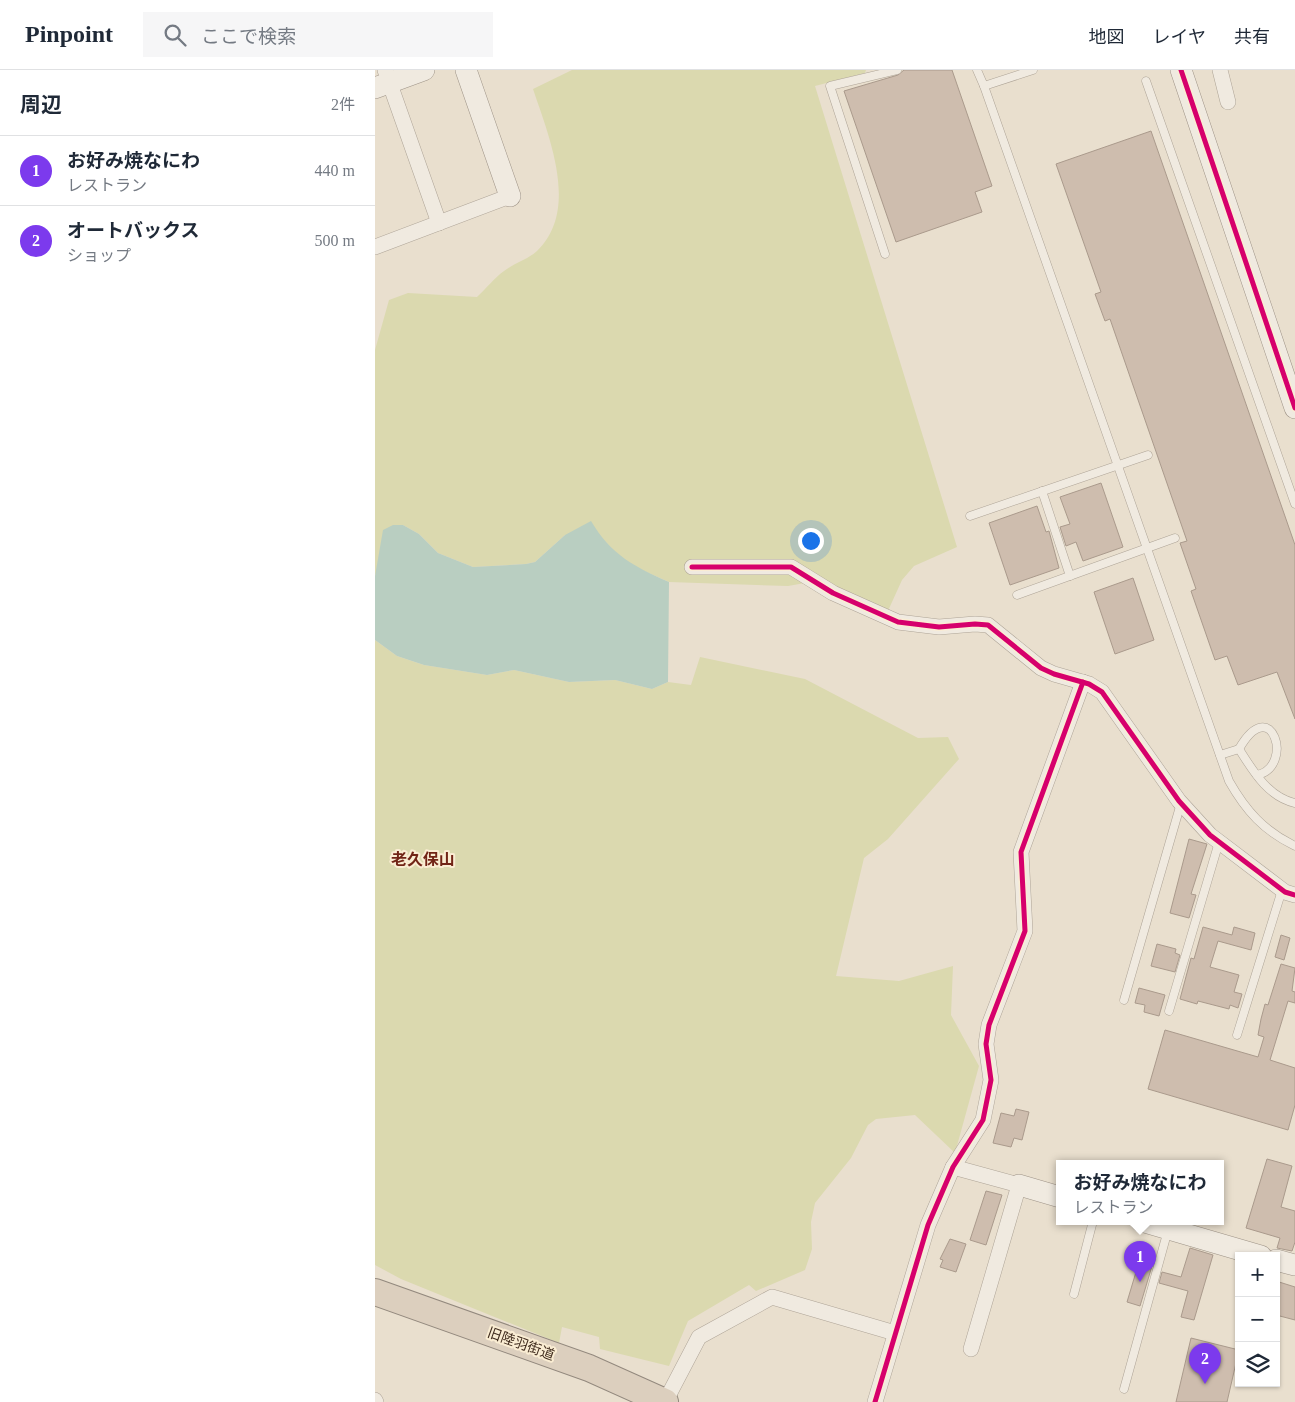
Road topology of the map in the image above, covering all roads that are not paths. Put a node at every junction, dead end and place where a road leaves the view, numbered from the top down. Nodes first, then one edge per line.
1 (424, 70) edge
2 (465, 70) edge
3 (897, 70) edge
4 (977, 70) edge
5 (1033, 70) edge
6 (1181, 70) edge
7 (1220, 70) edge
8 (383, 80) edge
9 (1146, 81) dead end
10 (985, 86) junction
11 (1228, 102) dead end
12 (510, 196) joint
13 (439, 224) junction
14 (375, 247) edge
15 (885, 254) dead end
16 (1295, 408) edge
17 (1148, 455) dead end
18 (1119, 465) junction
19 (1042, 491) junction
20 (1295, 504) edge
21 (970, 516) dead end
22 (1175, 538) dead end
23 (1147, 548) junction
24 (693, 567) dead end
25 (1070, 576) junction
26 (1017, 595) dead end
27 (1083, 682) junction
28 (1285, 737) dead end
29 (1239, 749) junction
30 (1220, 755) junction
31 (1280, 767) dead end
32 (1257, 776) junction
33 (1181, 803) junction
34 (1295, 803) edge
35 (1219, 842) junction
36 (1295, 846) edge
37 (1288, 892) edge
38 (1124, 1000) dead end
39 (1169, 1011) dead end
40 (1237, 1035) dead end
41 (953, 1167) junction
42 (1019, 1185) junction
43 (1056, 1196) edge
44 (1092, 1225) edge
45 (1154, 1225) edge
46 (1168, 1229) junction
47 (1247, 1252) edge
48 (1280, 1261) edge
49 (1295, 1265) edge
50 (375, 1292) edge
51 (1074, 1294) dead end
52 (895, 1333) junction
53 (971, 1349) dead end
54 (1124, 1389) dead end
55 (665, 1402) edge
56 (875, 1402) edge

1 - 8 street
2 - 12 street
3 - 15 lane
4 - 10 lane
5 - 10 lane
6 - 16 street
7 - 11 street
8 - 13 street
9 - 20 lane
10 - 18 lane
12 - 13 street
13 - 14 street
17 - 18 lane
18 - 19 lane
18 - 23 lane
19 - 21 lane
19 - 25 lane
22 - 23 lane
23 - 25 lane
23 - 30 lane
24 - 27 street
25 - 26 lane
27 - 33 street
27 - 41 street
28 - 29 lane
29 - 30 lane
29 - 32 lane
30 - 36 lane
31 - 32 lane
32 - 34 lane
33 - 35 street
33 - 38 lane
35 - 37 street
35 - 39 lane
37 - 40 lane
41 - 42 street
41 - 52 street
42 - 43 street
42 - 53 street
44 - 51 lane
45 - 46 street
46 - 47 street
46 - 54 lane
48 - 49 street
50 - 55 highway, 旧陸羽街道
52 - 55 street
52 - 56 street

